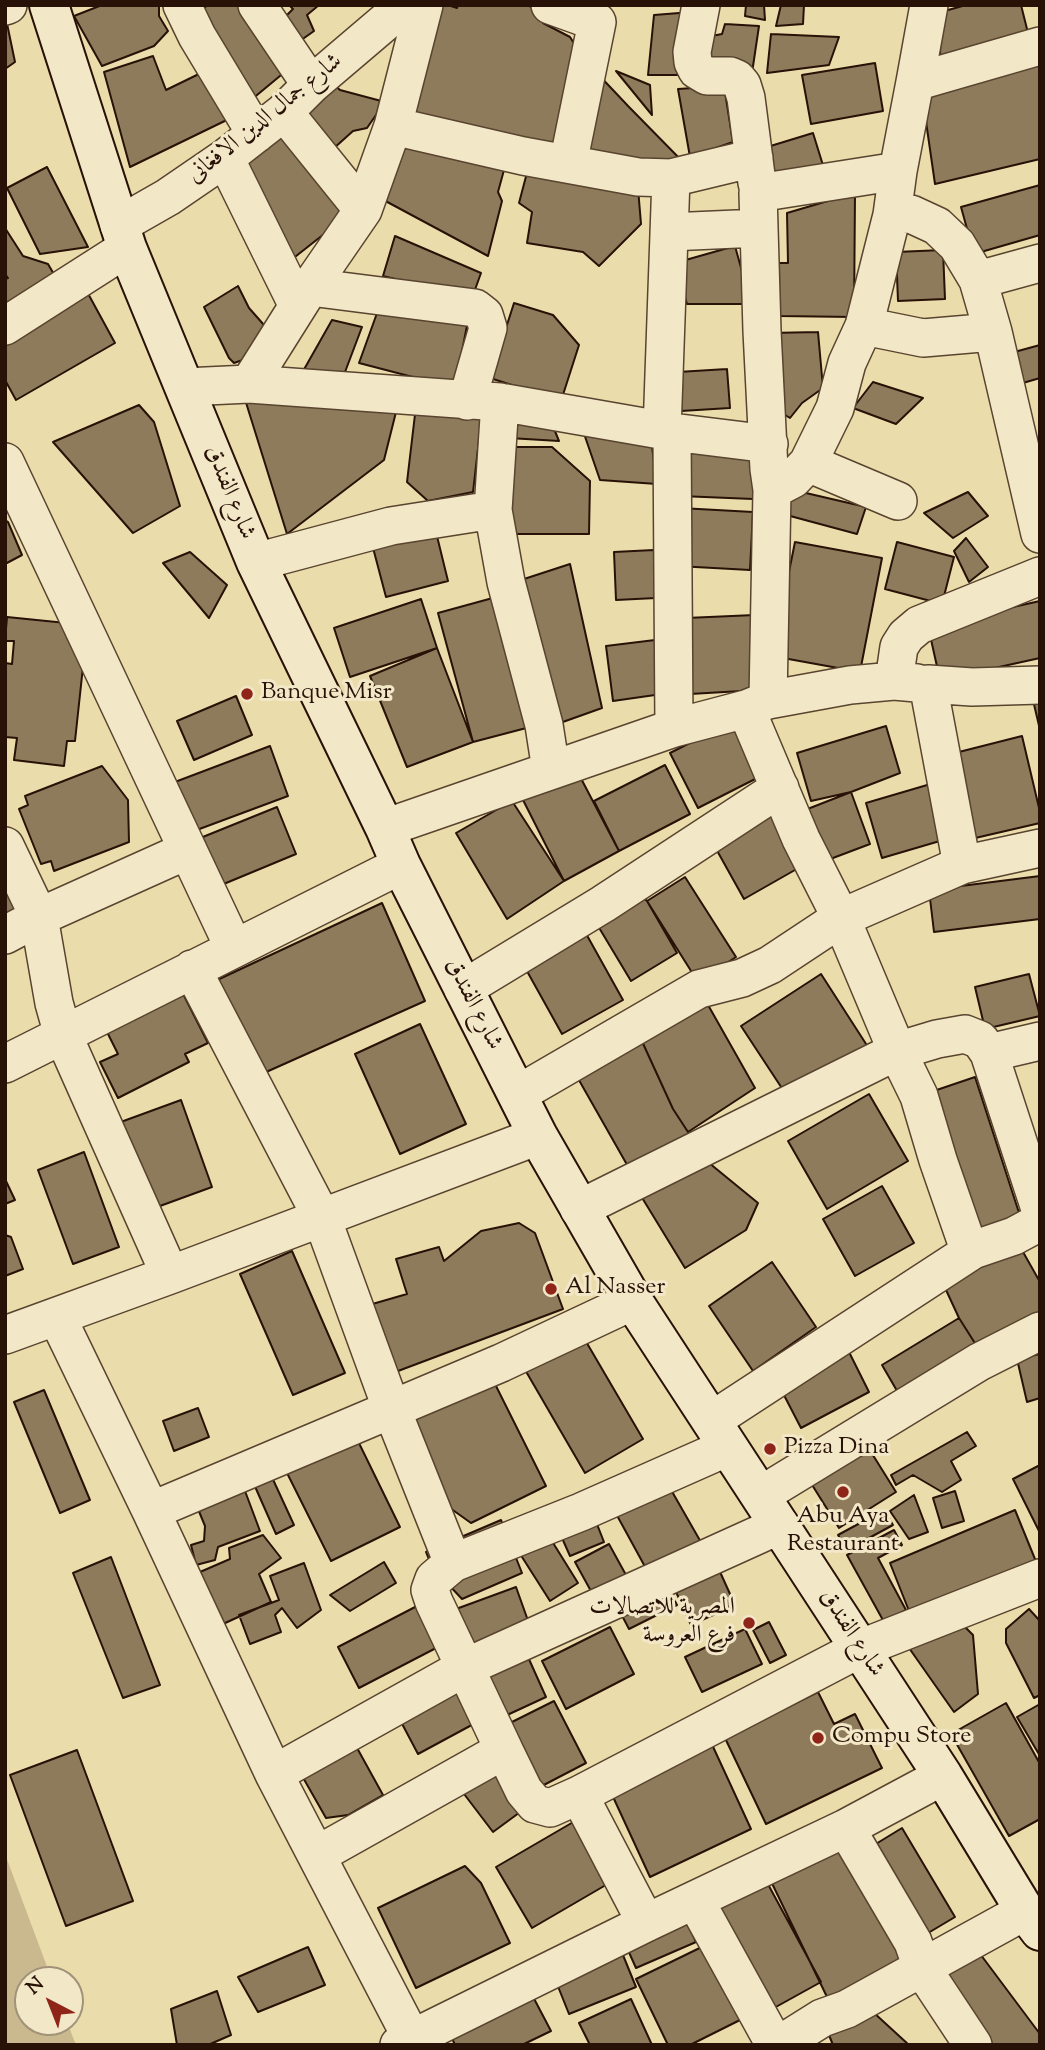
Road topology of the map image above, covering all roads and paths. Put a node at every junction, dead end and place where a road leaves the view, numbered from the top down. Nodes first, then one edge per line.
1 (48, 5) edge
2 (182, 5) edge
3 (257, 5) edge
4 (405, 5) edge
5 (424, 5) edge
6 (550, 5) edge
7 (701, 5) edge
8 (929, 5) edge
9 (599, 14) edge
10 (1040, 46) edge
11 (915, 82) junction
12 (311, 85) junction
13 (270, 123) junction
14 (393, 126) junction
15 (225, 158) junction
16 (568, 164) junction
17 (898, 171) junction
18 (671, 178) junction
19 (757, 193) junction
20 (363, 210) junction
21 (892, 215) junction
22 (669, 232) junction
23 (123, 237) junction
24 (1040, 263) edge
25 (978, 280) junction
26 (304, 297) junction
27 (5, 326) edge
28 (864, 326) junction
29 (993, 332) junction
30 (249, 384) junction
31 (185, 387) junction
32 (483, 401) junction
33 (667, 432) junction
34 (769, 444) junction
35 (5, 462) edge
36 (808, 463) junction
37 (772, 490) junction
38 (898, 501) dead end
39 (493, 510) junction
40 (1040, 534) edge
41 (256, 562) junction
42 (1040, 576) edge
43 (911, 683) junction
44 (1040, 685) edge
45 (757, 705) junction
46 (674, 728) junction
47 (551, 770) junction
48 (780, 788) junction
49 (385, 828) junction
50 (5, 846) edge
51 (1040, 848) edge
52 (188, 850) junction
53 (401, 865) junction
54 (962, 865) junction
55 (38, 917) junction
56 (841, 918) junction
57 (5, 935) edge
58 (234, 948) junction
59 (192, 969) junction
60 (463, 989) junction
61 (64, 1035) junction
62 (1040, 1041) edge
63 (897, 1051) junction
64 (989, 1053) junction
65 (5, 1064) edge
66 (518, 1094) junction
67 (538, 1136) junction
68 (579, 1209) junction
69 (1040, 1209) edge
70 (322, 1218) junction
71 (1040, 1222) edge
72 (973, 1250) junction
73 (170, 1275) junction
74 (633, 1301) junction
75 (57, 1317) junction
76 (7, 1330) edge
77 (1040, 1331) edge
78 (392, 1410) junction
79 (720, 1434) junction
80 (771, 1510) junction
81 (151, 1511) junction
82 (453, 1563) junction
83 (1040, 1578) edge
84 (859, 1649) junction
85 (464, 1668) junction
86 (503, 1749) junction
87 (274, 1774) junction
88 (943, 1776) junction
89 (579, 1795) junction
90 (846, 1828) junction
91 (317, 1855) junction
92 (695, 1900) junction
93 (1032, 1921) edge
94 (646, 1923) junction
95 (922, 1968) junction
96 (423, 2039) edge
97 (777, 2045) edge
98 (973, 2045) edge

1 - 23 street, شارع الفندق
2 - 13 street
3 - 12 street
4 - 12 street, شارع جمال الدين الافغانى
5 - 14 street
6 - 9 street
7 - 19 street
8 - 11 street
9 - 16 street
10 - 11 street
11 - 17 street
12 - 13 street, شارع جمال الدين الافغانى
13 - 15 street, شارع جمال الدين الافغانى
13 - 20 street
14 - 16 street
14 - 20 street
15 - 23 street, شارع جمال الدين الافغانى
15 - 26 street
16 - 18 street
17 - 19 street
17 - 21 street
18 - 19 street
18 - 22 street
19 - 22 street
19 - 34 street
20 - 26 street
21 - 25 street
21 - 28 street
22 - 33 street
23 - 27 street, شارع جمال الدين الافغانى
23 - 31 street, شارع الفندق
24 - 25 street
25 - 29 street
26 - 30 street
26 - 32 street
28 - 29 street
28 - 36 street
29 - 40 street
30 - 31 street
30 - 32 street
31 - 41 street, شارع الفندق
32 - 33 street
32 - 39 street
33 - 34 street
33 - 46 street
34 - 37 street
35 - 52 street
36 - 37 street
36 - 38 street
37 - 45 street
39 - 41 street
39 - 47 street
41 - 49 street, شارع الفندق
42 - 43 street
43 - 44 street
43 - 45 street
43 - 54 street
45 - 46 street
45 - 48 street
46 - 47 street
47 - 49 street
48 - 56 street
48 - 60 street
49 - 53 street, شارع الفندق
50 - 55 street
51 - 54 street
52 - 55 street
52 - 58 street
53 - 58 street
53 - 60 street, شارع الفندق
54 - 56 street
55 - 57 street
55 - 61 street
56 - 63 street
56 - 66 street
58 - 59 street
59 - 61 street
59 - 70 street
60 - 66 street, شارع الفندق
61 - 65 street
61 - 73 street
62 - 64 street
63 - 64 street
63 - 68 street
63 - 72 street
64 - 69 street
66 - 67 street, شارع الفندق
67 - 68 street, شارع الفندق
67 - 70 street
68 - 74 street, شارع الفندق
70 - 73 street
70 - 78 street
71 - 72 street
72 - 79 street
73 - 75 street
74 - 78 street
74 - 79 street, شارع الفندق
75 - 76 street
75 - 81 street
77 - 80 street
78 - 81 street
78 - 82 street
79 - 80 street, شارع الفندق
79 - 82 street
80 - 84 street, شارع الفندق
80 - 85 street
81 - 87 street
82 - 85 street
83 - 84 street
84 - 88 street, شارع الفندق
84 - 89 street
85 - 86 street
85 - 87 street
86 - 89 street
86 - 91 street
87 - 91 street
88 - 90 street
88 - 93 street, شارع الفندق
89 - 94 street
90 - 92 street
90 - 95 street
91 - 96 street
92 - 94 street
92 - 97 street
93 - 95 street
94 - 96 street
95 - 97 street
95 - 98 street

